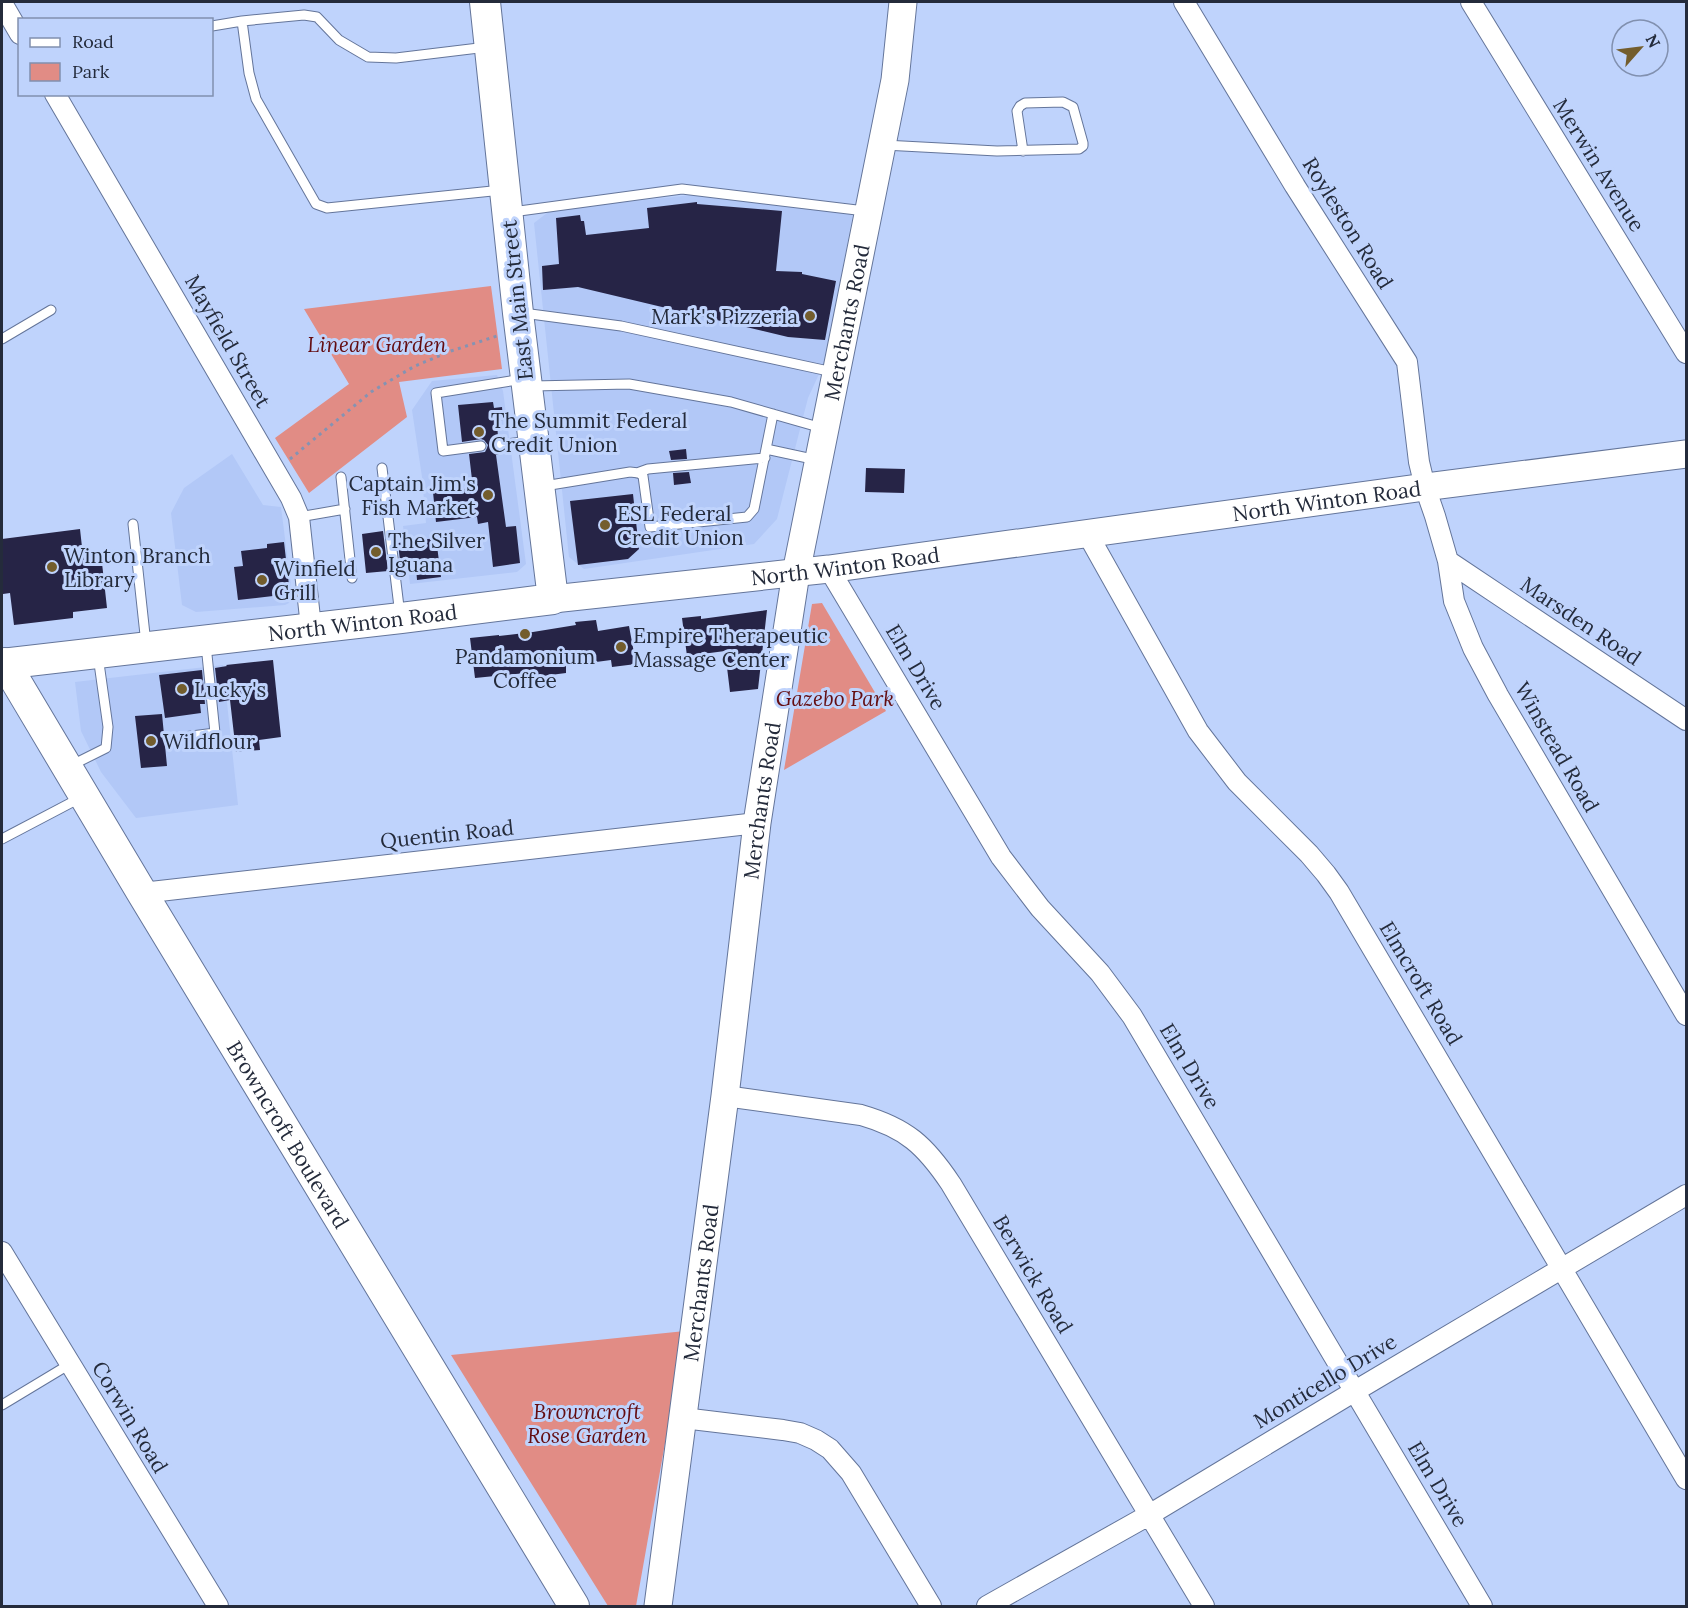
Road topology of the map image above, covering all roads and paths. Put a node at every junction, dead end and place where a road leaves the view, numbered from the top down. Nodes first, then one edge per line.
1 (485, 2) edge
2 (903, 2) edge
3 (1184, 2) edge
4 (1470, 2) edge
5 (2, 3) edge
6 (242, 21) junction
7 (213, 26) edge
8 (18, 31) edge
9 (490, 46) junction
10 (56, 96) edge
11 (882, 145) junction
12 (1023, 151) junction
13 (506, 201) junction
14 (868, 212) junction
15 (51, 310) dead end
16 (518, 313) junction
17 (497, 336) dead end
18 (2, 339) edge
19 (1686, 353) edge
20 (837, 373) junction
21 (526, 382) junction
22 (773, 414) junction
23 (825, 429) junction
24 (534, 441) junction
25 (499, 445) dead end
26 (481, 446) dead end
27 (766, 454) junction
28 (1686, 454) edge
29 (819, 460) junction
30 (284, 463) dead end
31 (382, 468) dead end
32 (637, 472) junction
33 (341, 477) dead end
34 (539, 487) junction
35 (1425, 487) junction
36 (345, 509) junction
37 (299, 517) junction
38 (133, 524) dead end
39 (1087, 533) junction
40 (1448, 561) junction
41 (829, 569) junction
42 (796, 573) junction
43 (352, 578) dead end
44 (553, 599) junction
45 (401, 618) junction
46 (311, 627) junction
47 (205, 640) junction
48 (146, 647) junction
49 (98, 653) junction
50 (3, 661) edge
51 (1686, 720) edge
52 (183, 737) dead end
53 (68, 767) junction
54 (85, 796) junction
55 (757, 823) junction
56 (2, 839) edge
57 (142, 893) junction
58 (1686, 1015) edge
59 (725, 1096) junction
60 (1686, 1195) edge
61 (2, 1252) edge
62 (1562, 1268) junction
63 (9, 1279) edge
64 (70, 1364) junction
65 (1355, 1391) junction
66 (2, 1405) edge
67 (683, 1418) junction
68 (1686, 1479) edge
69 (1149, 1515) junction
70 (218, 1606) edge
71 (574, 1606) edge
72 (658, 1606) edge
73 (931, 1606) edge
74 (987, 1606) edge
75 (1204, 1606) edge
76 (1482, 1606) edge

1 - 9 main road, East Main Street
2 - 11 street, Merchants Road
3 - 35 street, Royleston Road
4 - 19 street, Merwin Avenue
5 - 8 street
6 - 7 lane
6 - 9 lane
6 - 13 lane
9 - 13 main road, East Main Street
10 - 37 street, Mayfield Street
11 - 12 lane
11 - 14 street, Merchants Road
12 - 12 lane
13 - 14 lane
13 - 16 main road, East Main Street
14 - 20 street, Merchants Road
15 - 18 lane
16 - 20 lane
16 - 21 main road, East Main Street
17 - 30 path
20 - 23 street, Merchants Road
21 - 22 lane
21 - 24 main road, East Main Street
21 - 26 lane
22 - 23 lane
22 - 27 lane
23 - 29 street, Merchants Road
24 - 25 lane
24 - 34 main road, East Main Street
27 - 29 lane
27 - 32 lane
27 - 32 lane
28 - 35 street, North Winton Road
29 - 42 street, Merchants Road
31 - 45 lane
32 - 34 lane
33 - 36 lane
34 - 44 main road, East Main Street
35 - 39 street, North Winton Road
35 - 40 street, Winstead Road
36 - 37 lane
36 - 43 lane
37 - 46 street, Mayfield Street
38 - 48 lane
39 - 41 street, North Winton Road
39 - 62 street, Elmcroft Road
40 - 51 street, Marsden Road
40 - 58 street, Winstead Road
41 - 42 street, North Winton Road
41 - 65 street, Elm Drive
42 - 44 street, North Winton Road
42 - 55 street, Merchants Road
44 - 45 main road, North Winton Road
45 - 46 main road, North Winton Road
46 - 47 main road, North Winton Road
47 - 48 main road, North Winton Road
47 - 52 lane
48 - 49 main road, North Winton Road
49 - 50 main road, North Winton Road
49 - 53 lane
50 - 53 main road, Browncroft Boulevard
53 - 54 main road, Browncroft Boulevard
54 - 56 lane
54 - 57 main road, Browncroft Boulevard
55 - 57 street, Quentin Road
55 - 59 street, Merchants Road
57 - 71 main road, Browncroft Boulevard
59 - 67 street, Merchants Road
59 - 69 street, Berwick Road
60 - 62 street, Monticello Drive
61 - 63 street, Corwin Road
62 - 65 street, Monticello Drive
62 - 68 street, Elmcroft Road
63 - 64 street, Corwin Road
64 - 66 lane
64 - 70 street, Corwin Road
65 - 69 street, Monticello Drive
65 - 76 street, Elm Drive
67 - 72 street, Merchants Road
67 - 73 street
69 - 74 street, Monticello Drive
69 - 75 street, Berwick Road

